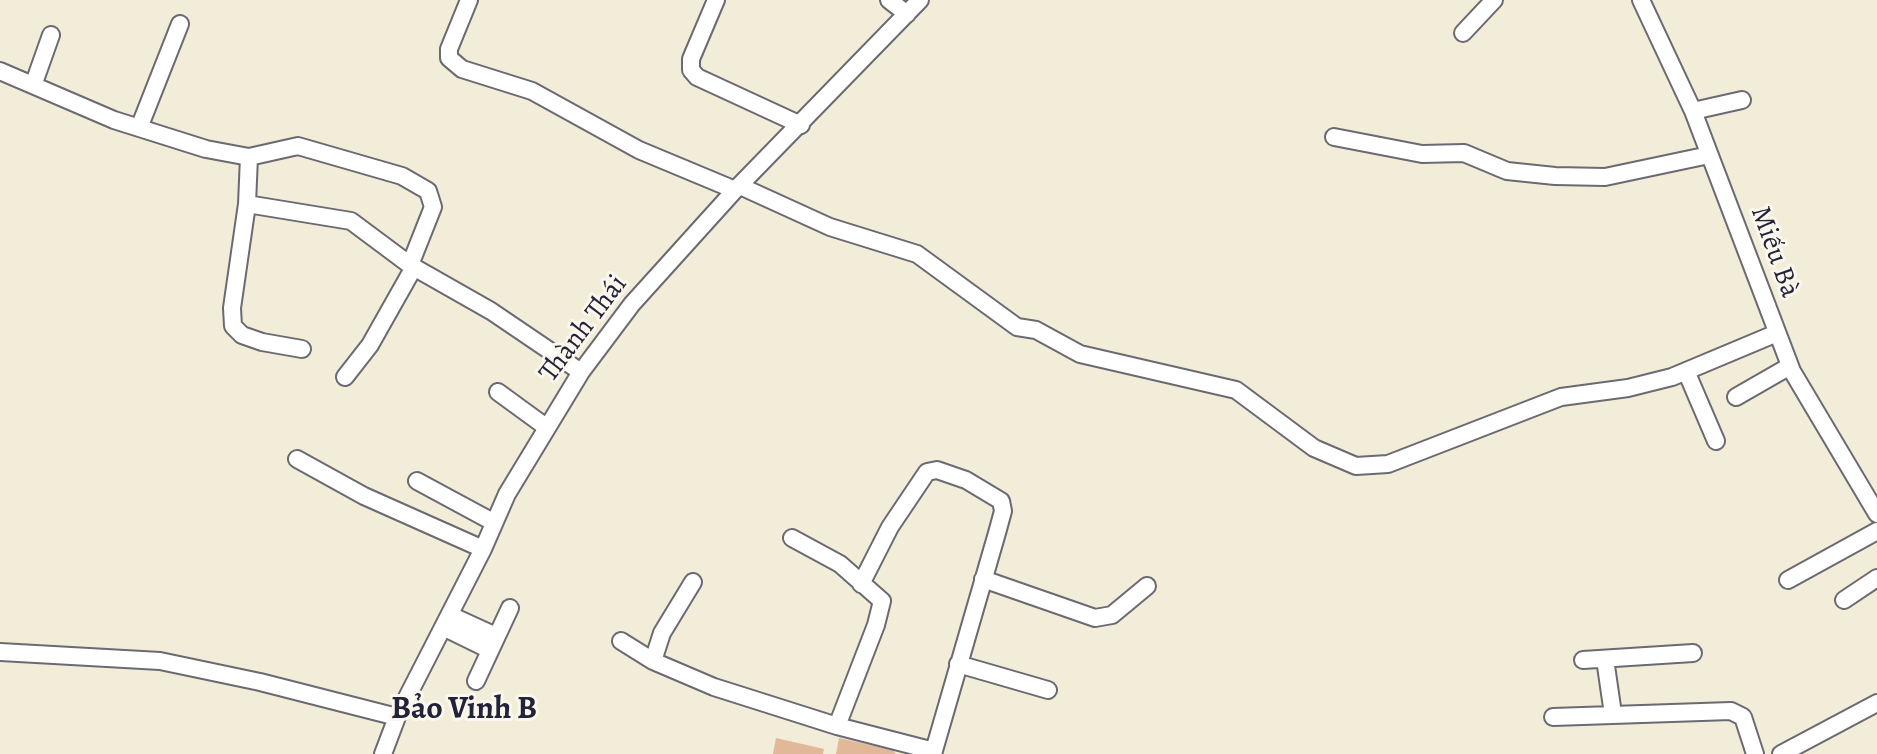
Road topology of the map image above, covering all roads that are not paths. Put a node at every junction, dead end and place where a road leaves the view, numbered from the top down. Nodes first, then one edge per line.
1 (469, 0) edge
2 (716, 0) edge
3 (889, 0) edge
4 (920, 0) edge
5 (1494, 0) edge
6 (1641, 0) edge
7 (907, 14) junction
8 (180, 24) dead end
9 (1463, 33) dead end
10 (51, 35) dead end
11 (0, 71) edge
12 (34, 83) junction
13 (1742, 100) dead end
14 (1693, 111) junction
15 (801, 125) junction
16 (139, 128) junction
17 (1334, 137) dead end
18 (1709, 155) junction
19 (249, 157) junction
20 (738, 188) junction
21 (247, 204) junction
22 (412, 266) junction
23 (1777, 333) junction
24 (302, 349) dead end
25 (1790, 366) junction
26 (1686, 371) junction
27 (581, 372) junction
28 (345, 377) dead end
29 (498, 392) dead end
30 (1736, 397) dead end
31 (546, 427) junction
32 (1716, 441) dead end
33 (297, 459) dead end
34 (417, 481) dead end
35 (1877, 514) edge
36 (493, 522) junction
37 (1877, 531) edge
38 (792, 538) dead end
39 (483, 549) junction
40 (1877, 578) edge
41 (983, 579) junction
42 (1788, 580) dead end
43 (693, 582) dead end
44 (861, 584) junction
45 (1147, 586) dead end
46 (1844, 600) dead end
47 (510, 608) dead end
48 (446, 621) junction
49 (621, 641) dead end
50 (493, 643) junction
51 (0, 652) edge
52 (1693, 653) dead end
53 (1605, 659) junction
54 (1583, 660) dead end
55 (653, 661) junction
56 (958, 664) junction
57 (476, 681) dead end
58 (1048, 690) dead end
59 (1877, 703) edge
60 (1613, 714) junction
61 (397, 717) junction
62 (1553, 717) dead end
63 (837, 726) junction
64 (934, 752) edge
65 (383, 754) edge
66 (1755, 754) edge
67 (1781, 754) edge

1 - 20 street
2 - 15 street
3 - 7 street
4 - 7 street, Thành Thái
5 - 9 street
6 - 14 street, Miếu Bà
7 - 15 street, Thành Thái
8 - 16 street
10 - 12 street
11 - 12 street
12 - 16 street
13 - 14 street
14 - 18 street, Miếu Bà
15 - 20 street, Thành Thái
16 - 19 street
17 - 18 street
18 - 23 street, Miếu Bà
19 - 21 street
19 - 22 street
20 - 26 street
20 - 27 street, Thành Thái
21 - 22 street
21 - 24 street
22 - 27 street
22 - 28 street
23 - 25 street, Miếu Bà
23 - 26 street
25 - 30 street
25 - 35 street, Miếu Bà
26 - 32 street
27 - 31 street, Thành Thái
29 - 31 street
31 - 36 street, Thành Thái
33 - 39 street
34 - 36 street
36 - 39 street, Thành Thái
37 - 42 street
38 - 44 street
39 - 48 street, Thành Thái
40 - 46 street
41 - 44 street
41 - 45 street
41 - 56 street
43 - 55 street
44 - 63 street
47 - 50 street
48 - 50 street
48 - 61 street, Thành Thái
49 - 55 street
50 - 57 street
51 - 61 street
52 - 53 street
53 - 54 street
53 - 60 street
55 - 63 street
56 - 58 street
56 - 64 street
59 - 67 street
60 - 62 street
60 - 66 street
61 - 65 street, Thành Thái
63 - 64 street

